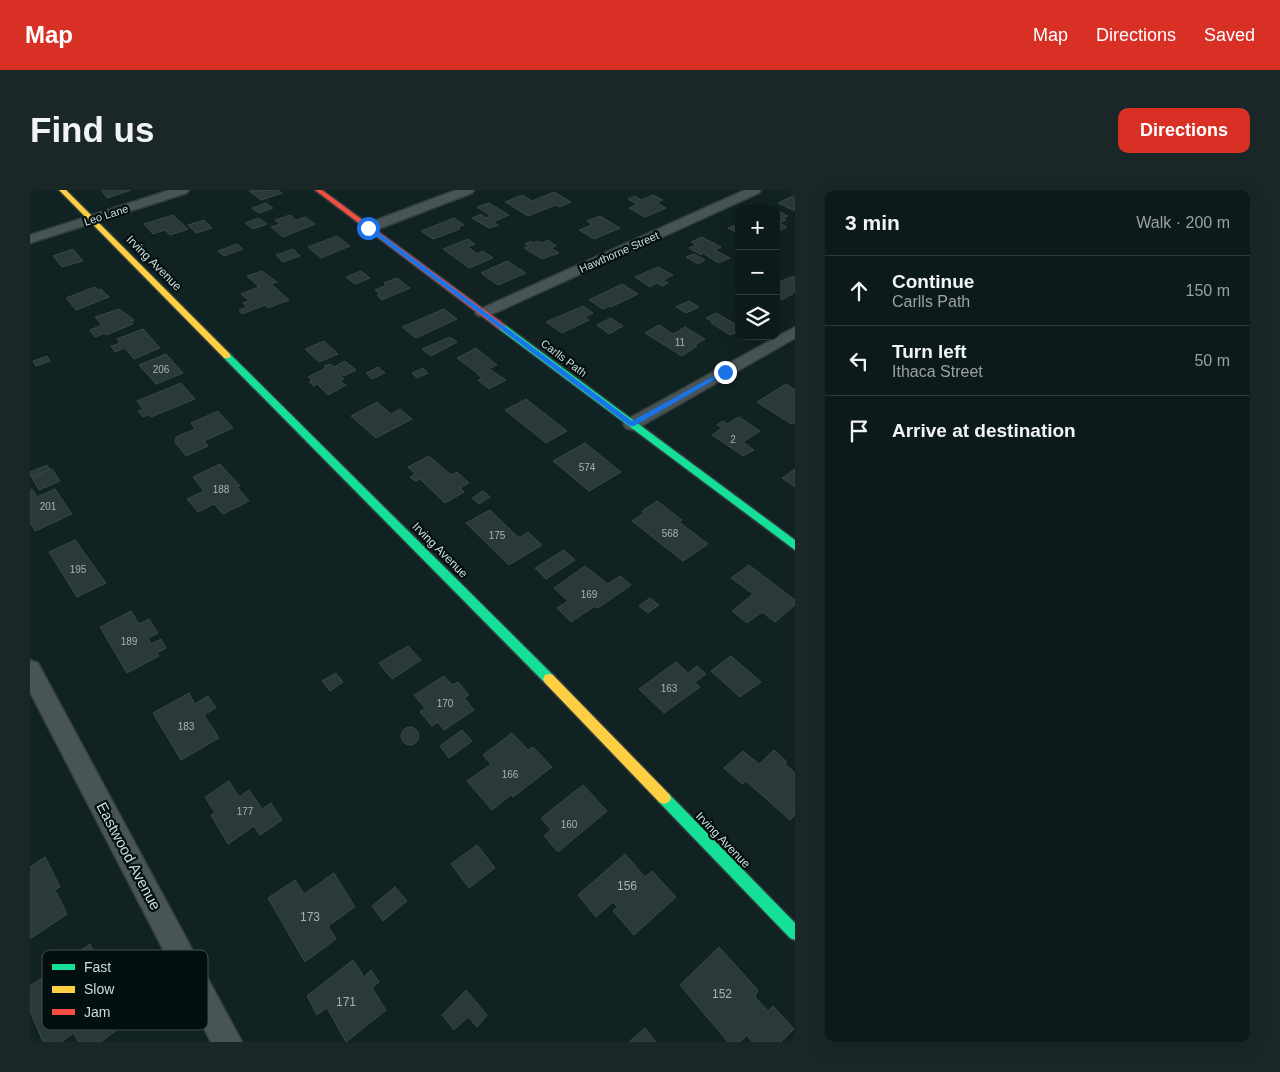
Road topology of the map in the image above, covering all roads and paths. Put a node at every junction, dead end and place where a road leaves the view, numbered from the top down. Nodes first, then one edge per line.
1 (62, 190) edge
2 (183, 190) edge
3 (318, 190) edge
4 (468, 190) edge
5 (755, 190) edge
6 (91, 220) junction
7 (368, 228) junction
8 (30, 239) edge
9 (484, 313) junction
10 (795, 332) edge
11 (632, 424) junction
12 (795, 546) edge
13 (30, 670) edge
14 (795, 933) edge
15 (178, 950) edge
16 (208, 1006) edge
17 (227, 1042) edge

1 - 6 street, Irving Avenue
2 - 6 street, Leo Lane
3 - 7 street, Carlls Path
4 - 7 street
5 - 9 street, Hawthorne Street
6 - 8 street, Leo Lane
6 - 14 street, Irving Avenue
7 - 9 street, Carlls Path
9 - 11 street, Carlls Path
10 - 11 street
11 - 12 street, Carlls Path
13 - 15 street, Eastwood Avenue
16 - 17 street, Eastwood Avenue

